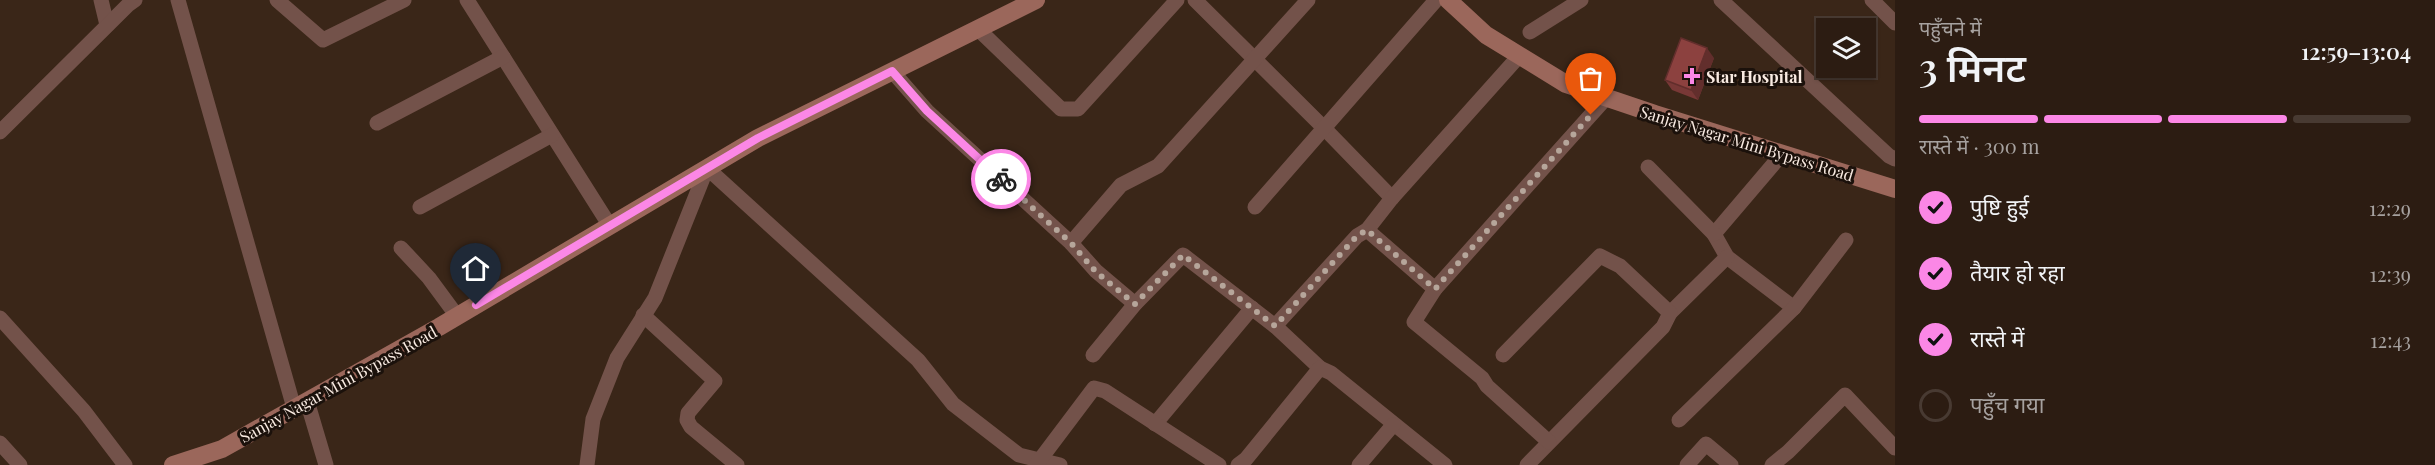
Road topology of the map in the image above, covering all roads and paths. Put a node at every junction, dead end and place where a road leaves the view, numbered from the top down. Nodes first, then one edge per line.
1 (101, 0) edge
2 (135, 0) edge
3 (178, 0) edge
4 (277, 0) edge
5 (404, 0) edge
6 (467, 0) edge
7 (1036, 0) edge
8 (1177, 0) edge
9 (1195, 0) edge
10 (1308, 0) edge
11 (1436, 0) edge
12 (1448, 0) edge
13 (1581, 0) edge
14 (1721, 0) edge
15 (1872, 0) edge
16 (1895, 23) edge
17 (107, 25) junction
18 (978, 29) junction
19 (1530, 32) dead end
20 (1520, 56) junction
21 (503, 57) junction
22 (1255, 60) junction
23 (892, 71) junction
24 (1606, 98) junction
25 (376, 123) dead end
26 (1323, 127) junction
27 (0, 132) edge
28 (552, 135) junction
29 (1782, 154) junction
30 (1895, 159) edge
31 (1648, 167) dead end
32 (707, 168) junction
33 (1895, 189) edge
34 (1392, 198) junction
35 (420, 207) dead end
36 (1255, 207) dead end
37 (610, 226) junction
38 (1367, 230) junction
39 (1714, 234) junction
40 (1846, 240) dead end
41 (1071, 243) junction
42 (401, 248) dead end
43 (1727, 257) junction
44 (1435, 289) junction
45 (1135, 304) junction
46 (1252, 308) junction
47 (1794, 308) junction
48 (1670, 313) junction
49 (643, 315) junction
50 (457, 316) junction
51 (0, 318) edge
52 (1275, 326) junction
53 (1093, 355) dead end
54 (1503, 355) dead end
55 (1320, 368) junction
56 (301, 405) junction
57 (1679, 420) dead end
58 (1155, 424) junction
59 (1393, 425) junction
60 (1549, 442) junction
61 (0, 443) edge
62 (1895, 448) edge
63 (1038, 462) edge
64 (20, 465) edge
65 (125, 465) edge
66 (173, 465) edge
67 (326, 465) edge
68 (587, 465) edge
69 (737, 465) edge
70 (1060, 465) edge
71 (1219, 465) edge
72 (1238, 465) edge
73 (1359, 465) edge
74 (1445, 465) edge
75 (1527, 465) edge
76 (1687, 465) edge
77 (1731, 465) edge
78 (1772, 465) edge

1 - 17 street
2 - 17 street
3 - 56 street
4 - 5 street
6 - 21 street
7 - 18 street, Sanjay Nagar Mini Bypass Road
8 - 18 street
9 - 22 street
10 - 22 street
11 - 26 street
12 - 20 street, Sanjay Nagar Mini Bypass Road
13 - 19 street
14 - 30 street
15 - 16 street
17 - 27 street
18 - 23 street, Sanjay Nagar Mini Bypass Road
20 - 24 street, Sanjay Nagar Mini Bypass Road
20 - 34 street
21 - 25 street
21 - 28 street
22 - 26 street
22 - 41 street
23 - 32 street, Sanjay Nagar Mini Bypass Road
23 - 41 street
24 - 29 street, Sanjay Nagar Mini Bypass Road
24 - 44 street
26 - 34 street
26 - 36 street
28 - 35 street
28 - 37 street
29 - 33 street, Sanjay Nagar Mini Bypass Road
29 - 39 street
31 - 39 street
32 - 37 street, Sanjay Nagar Mini Bypass Road
32 - 49 street
32 - 63 street
34 - 38 street
37 - 50 street, Sanjay Nagar Mini Bypass Road
38 - 44 street
38 - 52 street
39 - 43 street
40 - 47 street
41 - 45 street
42 - 50 street
43 - 47 street
43 - 48 street
44 - 60 street
45 - 46 street
45 - 53 street
46 - 52 street
46 - 58 street
47 - 57 street
48 - 54 street
48 - 60 street
49 - 68 street
49 - 69 street
50 - 56 street, Sanjay Nagar Mini Bypass Road
51 - 65 street
52 - 55 street
55 - 59 street
55 - 72 street
56 - 66 street, Sanjay Nagar Mini Bypass Road
56 - 67 street
58 - 63 street
58 - 71 street
59 - 73 street
59 - 74 street
60 - 75 street
61 - 64 street
62 - 78 street
63 - 70 street
76 - 77 street

